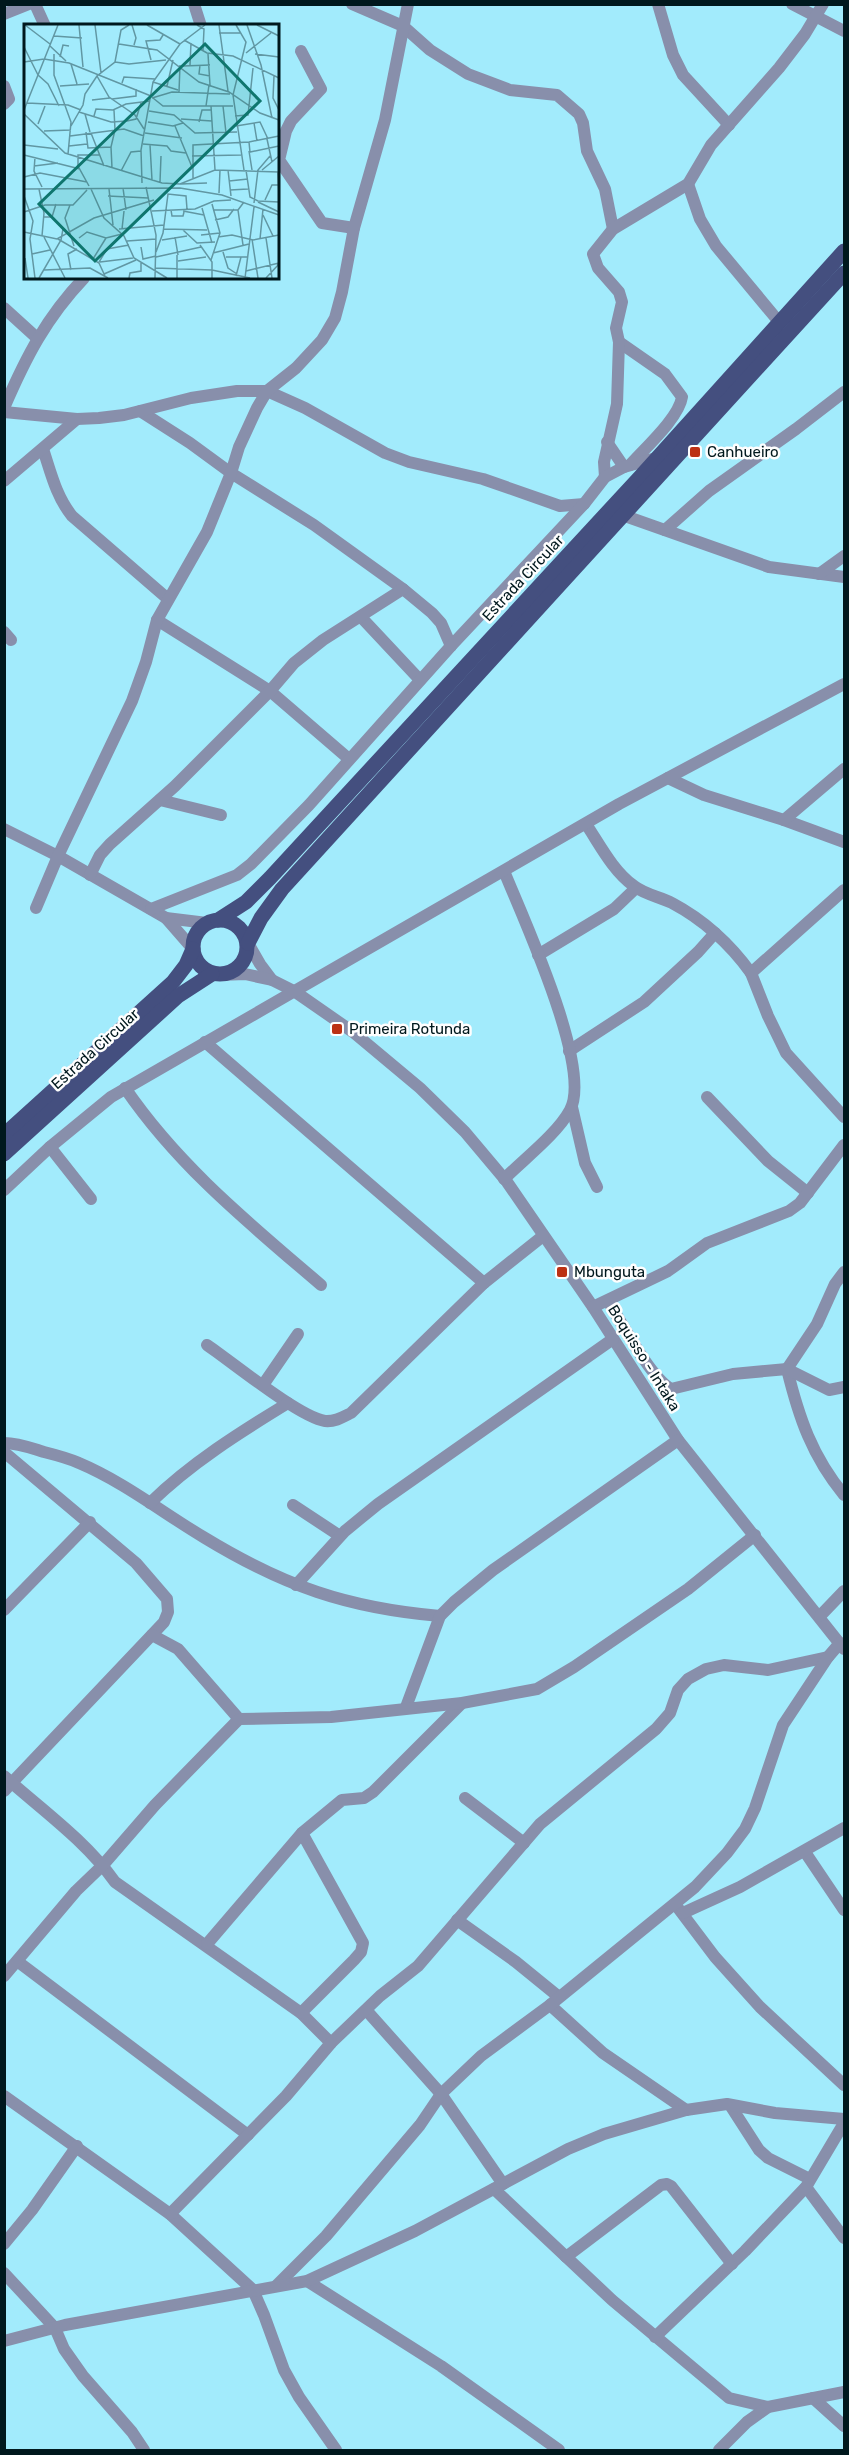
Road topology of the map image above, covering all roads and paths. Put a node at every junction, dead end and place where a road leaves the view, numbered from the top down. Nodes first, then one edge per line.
1 (28, 4) edge
2 (35, 4) edge
3 (194, 4) edge
4 (352, 4) edge
5 (408, 4) edge
6 (658, 4) edge
7 (792, 4) edge
8 (823, 4) edge
9 (4, 14) edge
10 (816, 17) junction
11 (44, 24) edge
12 (200, 24) edge
13 (403, 26) junction
14 (844, 31) edge
15 (301, 51) dead end
16 (4, 86) edge
17 (4, 104) edge
18 (729, 125) junction
19 (279, 156) edge
20 (279, 161) edge
21 (688, 184) junction
22 (354, 228) junction
23 (613, 229) junction
24 (844, 251) edge
25 (844, 273) edge
26 (83, 279) edge
27 (4, 308) edge
28 (780, 323) junction
29 (37, 338) junction
30 (619, 342) junction
31 (267, 391) junction
32 (844, 392) edge
33 (4, 410) edge
34 (140, 411) junction
35 (77, 419) junction
36 (607, 442) junction
37 (43, 449) junction
38 (656, 458) junction
39 (627, 466) junction
40 (231, 473) junction
41 (605, 477) junction
42 (4, 482) edge
43 (584, 504) junction
44 (561, 506) junction
45 (625, 516) junction
46 (568, 521) junction
47 (665, 530) junction
48 (844, 556) edge
49 (819, 574) junction
50 (844, 577) edge
51 (403, 589) junction
52 (168, 599) junction
53 (361, 617) junction
54 (157, 620) junction
55 (451, 646) junction
56 (420, 680) junction
57 (844, 684) edge
58 (270, 691) junction
59 (349, 759) junction
60 (844, 769) edge
61 (668, 778) junction
62 (160, 800) junction
63 (221, 815) dead end
64 (784, 820) junction
65 (586, 824) junction
66 (4, 829) edge
67 (844, 842) edge
68 (58, 856) junction
69 (504, 871) junction
70 (90, 874) junction
71 (636, 888) junction
72 (844, 890) edge
73 (36, 908) dead end
74 (151, 909) junction
75 (166, 918) junction
76 (213, 922) junction
77 (715, 933) junction
78 (248, 944) junction
79 (192, 950) junction
80 (538, 955) junction
81 (751, 973) junction
82 (216, 974) junction
83 (272, 980) junction
84 (294, 991) junction
85 (205, 1041) junction
86 (569, 1051) junction
87 (125, 1088) junction
88 (707, 1097) dead end
89 (572, 1107) junction
90 (844, 1117) edge
91 (4, 1135) edge
92 (844, 1145) edge
93 (50, 1147) junction
94 (4, 1154) edge
95 (504, 1179) junction
96 (597, 1187) dead end
97 (4, 1190) edge
98 (808, 1193) junction
99 (91, 1199) dead end
100 (543, 1236) junction
101 (844, 1272) edge
102 (484, 1282) junction
103 (321, 1285) dead end
104 (608, 1301) junction
105 (593, 1307) junction
106 (298, 1334) dead end
107 (614, 1339) junction
108 (207, 1345) dead end
109 (787, 1369) junction
110 (263, 1385) junction
111 (844, 1388) edge
112 (288, 1403) junction
113 (678, 1440) junction
114 (4, 1443) edge
115 (4, 1452) edge
116 (844, 1495) edge
117 (150, 1503) junction
118 (293, 1505) dead end
119 (90, 1522) junction
120 (755, 1535) junction
121 (340, 1536) junction
122 (296, 1585) junction
123 (844, 1591) edge
124 (4, 1610) edge
125 (440, 1616) junction
126 (820, 1616) junction
127 (152, 1635) junction
128 (842, 1646) edge
129 (828, 1657) junction
130 (462, 1703) junction
131 (406, 1707) junction
132 (239, 1719) junction
133 (7, 1783) edge
134 (465, 1798) dead end
135 (844, 1828) edge
136 (302, 1833) junction
137 (524, 1843) junction
138 (805, 1852) junction
139 (103, 1865) junction
140 (679, 1908) junction
141 (844, 1910) edge
142 (457, 1920) junction
143 (207, 1944) junction
144 (17, 1961) junction
145 (4, 1976) edge
146 (554, 2001) junction
147 (367, 2011) junction
148 (301, 2013) junction
149 (331, 2043) junction
150 (844, 2085) edge
151 (441, 2094) junction
152 (4, 2096) edge
153 (730, 2105) junction
154 (686, 2110) junction
155 (844, 2121) edge
156 (248, 2135) junction
157 (77, 2146) junction
158 (808, 2183) junction
159 (498, 2187) junction
160 (170, 2214) junction
161 (844, 2238) edge
162 (4, 2244) edge
163 (566, 2257) junction
164 (732, 2264) junction
165 (4, 2273) edge
166 (307, 2281) junction
167 (277, 2285) junction
168 (253, 2290) junction
169 (55, 2328) junction
170 (655, 2337) junction
171 (4, 2341) edge
172 (844, 2392) edge
173 (813, 2398) junction
174 (768, 2407) junction
175 (844, 2426) edge
176 (144, 2451) edge
177 (336, 2451) edge
178 (559, 2451) edge
179 (719, 2451) edge

1 - 9 street
2 - 11 street
3 - 12 street
4 - 13 street
5 - 13 street
6 - 18 street
7 - 10 street
8 - 10 street
10 - 14 street
10 - 18 street
13 - 22 street
13 - 23 street
15 - 19 street
16 - 17 street
18 - 21 street
20 - 22 street
21 - 23 street
21 - 28 street
22 - 31 street
23 - 30 street
24 - 28 main road, Estrada Circular
25 - 45 main road
26 - 29 street
27 - 29 street
28 - 38 main road, Estrada Circular
29 - 33 street
30 - 36 street
30 - 39 street
31 - 34 street
31 - 40 street
31 - 44 street
32 - 47 street
33 - 35 street
34 - 35 street
34 - 40 street
35 - 37 street
36 - 39 street
36 - 41 street
37 - 42 street
37 - 52 street
38 - 39 street
38 - 76 main road, Estrada Circular
39 - 41 street
40 - 51 street
40 - 52 street
41 - 43 street
43 - 44 street
43 - 46 street
44 - 46 street
45 - 47 street
45 - 78 main road
46 - 55 street
47 - 49 street
48 - 49 street
49 - 50 street
51 - 53 street
51 - 55 street
52 - 54 street
53 - 56 street
53 - 58 street
54 - 58 street
54 - 68 street
55 - 56 street
56 - 59 street
57 - 61 street
58 - 59 street
58 - 62 street
59 - 74 street
60 - 64 street
61 - 64 street
61 - 65 street
62 - 63 street
62 - 70 street
64 - 67 street
65 - 69 street
65 - 71 street
66 - 68 street
68 - 70 street
68 - 73 street
69 - 80 street
69 - 84 street
70 - 74 street
71 - 77 street
71 - 80 street
72 - 81 street
74 - 75 street
75 - 76 street
75 - 79 street
76 - 78 main road
76 - 79 main road
77 - 81 street
77 - 86 street
78 - 82 main road
78 - 83 street
79 - 82 main road
79 - 91 main road, Estrada Circular
80 - 86 street
81 - 90 street
82 - 83 street
82 - 94 main road, Estrada Circular
83 - 84 street, Boquisso - Intaka
84 - 85 street
84 - 95 street, Boquisso - Intaka
85 - 87 street
85 - 102 street
86 - 89 street
87 - 93 street
87 - 103 street
88 - 98 street
89 - 95 street
89 - 96 street
92 - 98 street
93 - 97 street
93 - 99 street
95 - 100 street, Boquisso - Intaka
98 - 104 street
100 - 102 street
100 - 105 street, Boquisso - Intaka
101 - 109 street
102 - 112 street
104 - 105 street
104 - 109 street
105 - 107 street, Boquisso - Intaka
106 - 110 street
107 - 113 street, Boquisso - Intaka
107 - 121 street
108 - 110 street
109 - 111 street
109 - 116 street
110 - 112 street
112 - 117 street
113 - 120 street, Boquisso - Intaka
113 - 125 street
114 - 117 street
115 - 119 street
117 - 122 street
118 - 121 street
119 - 124 street
119 - 127 street
120 - 126 street, Boquisso - Intaka
120 - 130 street
121 - 122 street
122 - 125 street
123 - 126 street
125 - 131 street
126 - 128 street, Boquisso - Intaka
127 - 132 street
127 - 133 street
128 - 129 street
129 - 137 street
129 - 140 street
130 - 131 street
130 - 136 street
131 - 132 street
132 - 139 street
133 - 139 street
134 - 137 street
135 - 138 street
136 - 143 street
136 - 148 street
137 - 142 street
138 - 140 street
138 - 141 street
139 - 143 street
139 - 144 street
140 - 146 street
140 - 150 street
142 - 146 street
142 - 147 street
143 - 148 street
144 - 145 street
144 - 156 street
146 - 151 street
146 - 154 street
147 - 149 street
147 - 151 street
148 - 149 street
149 - 156 street
151 - 159 street
151 - 167 street
152 - 157 street
153 - 154 street
153 - 155 street
153 - 158 street
154 - 159 street
155 - 158 street
156 - 160 street
157 - 160 street
157 - 162 street
158 - 161 street
158 - 164 street
159 - 163 street
159 - 166 street
160 - 168 street
163 - 164 street
163 - 170 street
164 - 170 street
165 - 169 street
166 - 167 street
166 - 178 street
167 - 168 street
168 - 169 street
168 - 177 street
169 - 171 street
169 - 176 street
170 - 174 street
172 - 173 street
173 - 174 street
173 - 175 street
174 - 179 street

